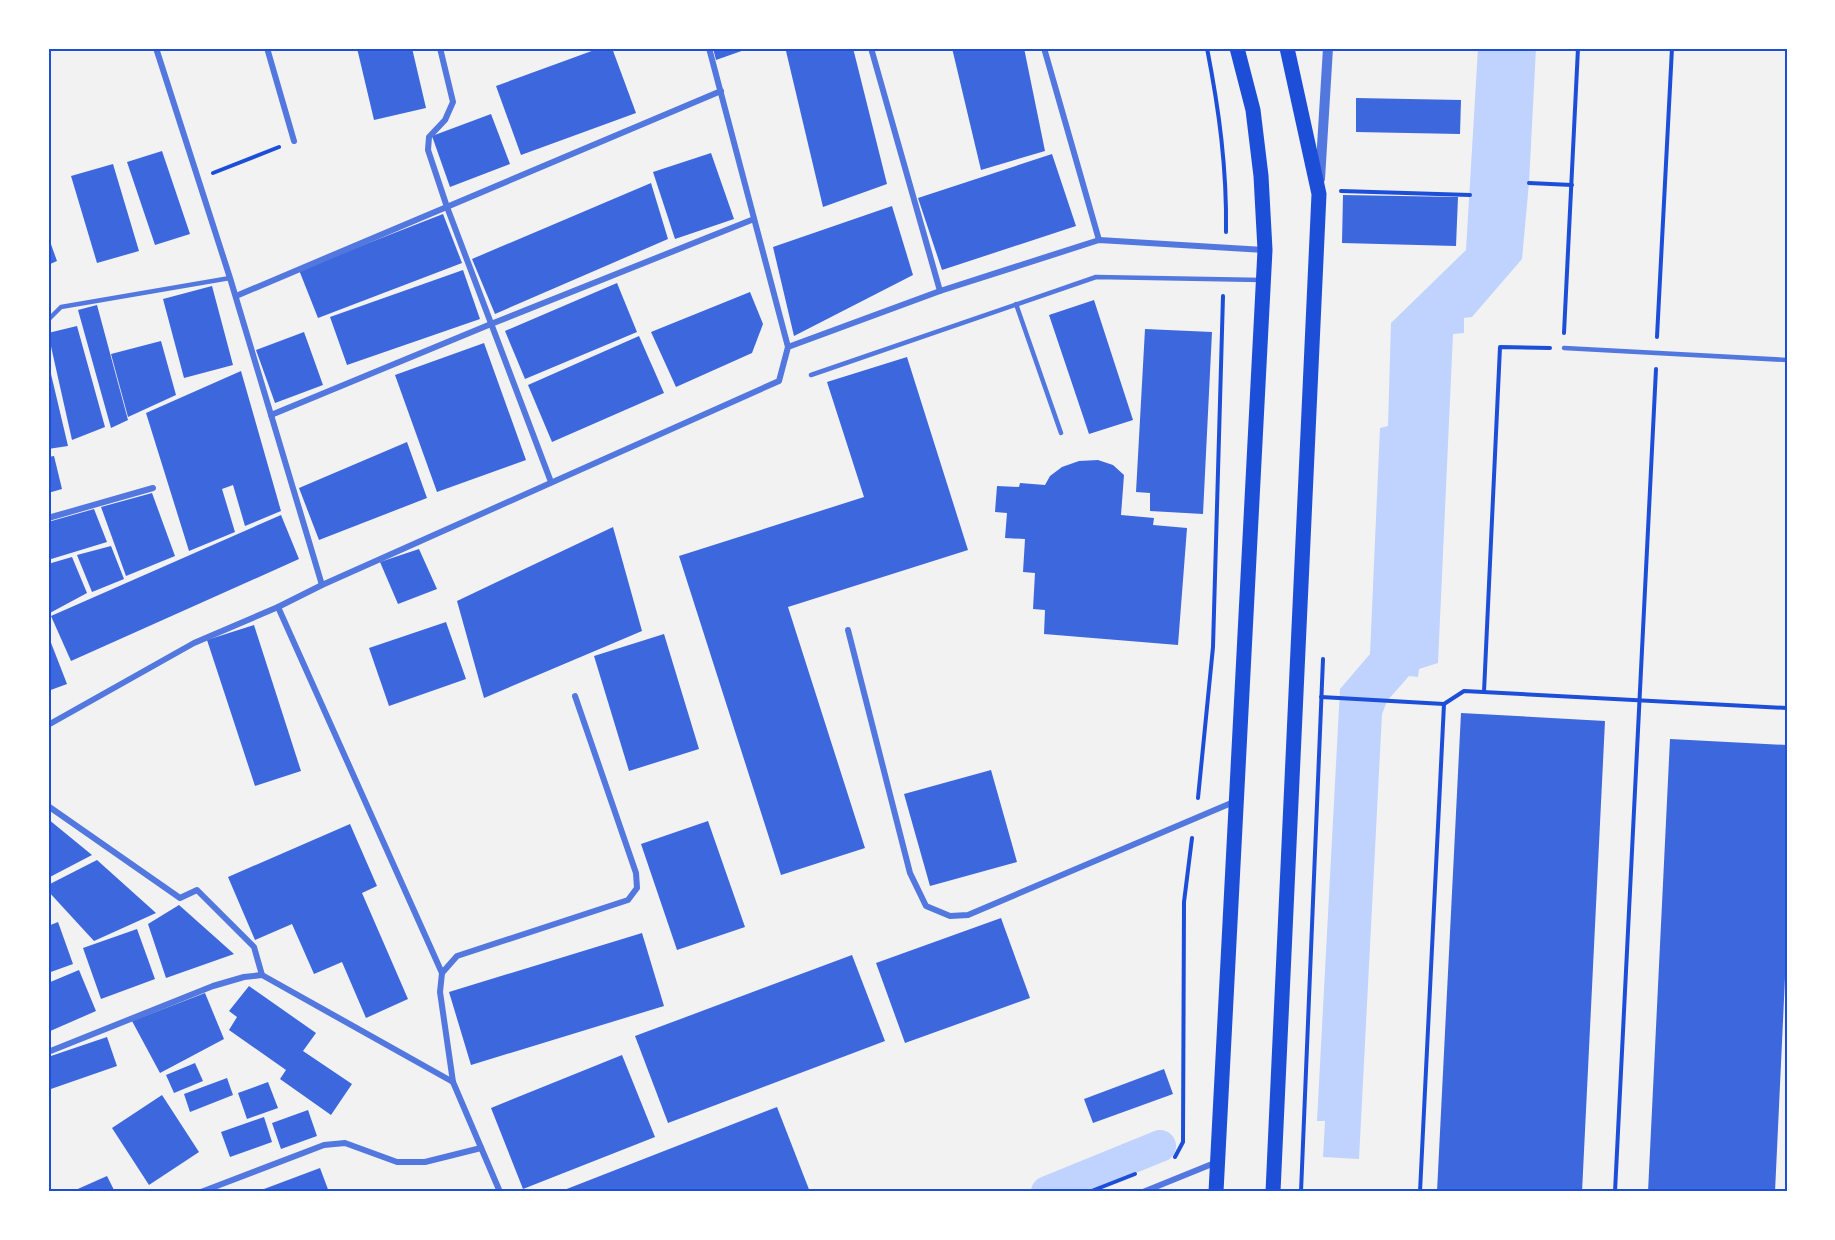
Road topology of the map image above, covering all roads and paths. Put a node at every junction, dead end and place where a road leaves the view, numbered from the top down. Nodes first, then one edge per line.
1 (156, 48) edge
2 (267, 48) edge
3 (440, 48) edge
4 (709, 48) edge
5 (871, 48) edge
6 (1044, 48) edge
7 (1207, 48) edge
8 (1237, 48) edge
9 (1287, 48) edge
10 (1328, 48) edge
11 (1578, 48) edge
12 (1672, 48) edge
13 (721, 91) junction
14 (294, 141) joint
15 (198, 178) junction
16 (1529, 183) dead end
17 (1572, 185) junction
18 (1339, 191) dead end
19 (1319, 194) junction
20 (1470, 195) dead end
21 (447, 207) junction
22 (754, 219) junction
23 (1099, 240) junction
24 (1226, 249) junction
25 (1265, 250) junction
26 (230, 278) junction
27 (1223, 279) junction
28 (1264, 280) junction
29 (940, 291) junction
30 (236, 296) junction
31 (1016, 304) junction
32 (48, 320) edge
33 (491, 324) junction
34 (788, 347) junction
35 (1564, 348) junction
36 (1656, 353) junction
37 (1787, 360) edge
38 (811, 375) dead end
39 (271, 416) junction
40 (1061, 433) dead end
41 (551, 482) junction
42 (153, 488) dead end
43 (48, 518) edge
44 (322, 585) junction
45 (278, 607) junction
46 (848, 630) dead end
47 (1323, 650) dead end
48 (1484, 692) junction
49 (575, 696) dead end
50 (1340, 698) dead end
51 (1639, 700) junction
52 (1444, 704) junction
53 (1787, 708) edge
54 (48, 725) edge
55 (1238, 800) junction
56 (48, 806) edge
57 (1195, 819) junction
58 (442, 973) junction
59 (262, 975) junction
60 (48, 1052) edge
61 (453, 1082) junction
62 (481, 1148) junction
63 (1170, 1160) dead end
64 (1217, 1162) junction
65 (1142, 1171) dead end
66 (201, 1192) edge
67 (500, 1192) edge
68 (1089, 1192) edge
69 (1143, 1192) edge
70 (1216, 1192) edge
71 (1273, 1192) edge
72 (1301, 1192) edge
73 (1420, 1192) edge
74 (1615, 1192) edge

1 - 15 street
2 - 14 street
3 - 21 street
4 - 13 street
5 - 29 street
6 - 23 street
7 - 24 path
8 - 25 main road
9 - 19 main road
10 - 19 street
11 - 17 path
12 - 36 path
13 - 21 street
13 - 22 street
14 - 15 path
15 - 26 street
16 - 17 path
17 - 35 path
18 - 20 path
19 - 71 main road
21 - 30 street
21 - 33 street
22 - 33 street
22 - 34 street
23 - 24 street
23 - 29 street
24 - 25 street
25 - 28 main road
26 - 30 street
26 - 32 lane
27 - 28 lane
27 - 31 lane
27 - 57 path
28 - 55 main road
29 - 34 street
30 - 39 street
31 - 38 lane
31 - 40 lane
33 - 39 street
33 - 41 street
34 - 41 street
35 - 36 lane
35 - 48 path
36 - 37 lane
36 - 51 path
39 - 44 street
41 - 44 street
42 - 43 street
44 - 45 street
45 - 54 street
45 - 58 street
46 - 57 street
47 - 72 path
48 - 51 path
48 - 52 path
49 - 58 street
50 - 52 path
51 - 53 path
51 - 74 path
52 - 73 path
55 - 57 street
55 - 64 main road
56 - 59 street
57 - 63 path
58 - 61 street
59 - 60 street
59 - 61 street
61 - 62 street
62 - 66 street
62 - 67 street
64 - 69 street
64 - 70 main road
65 - 68 path

